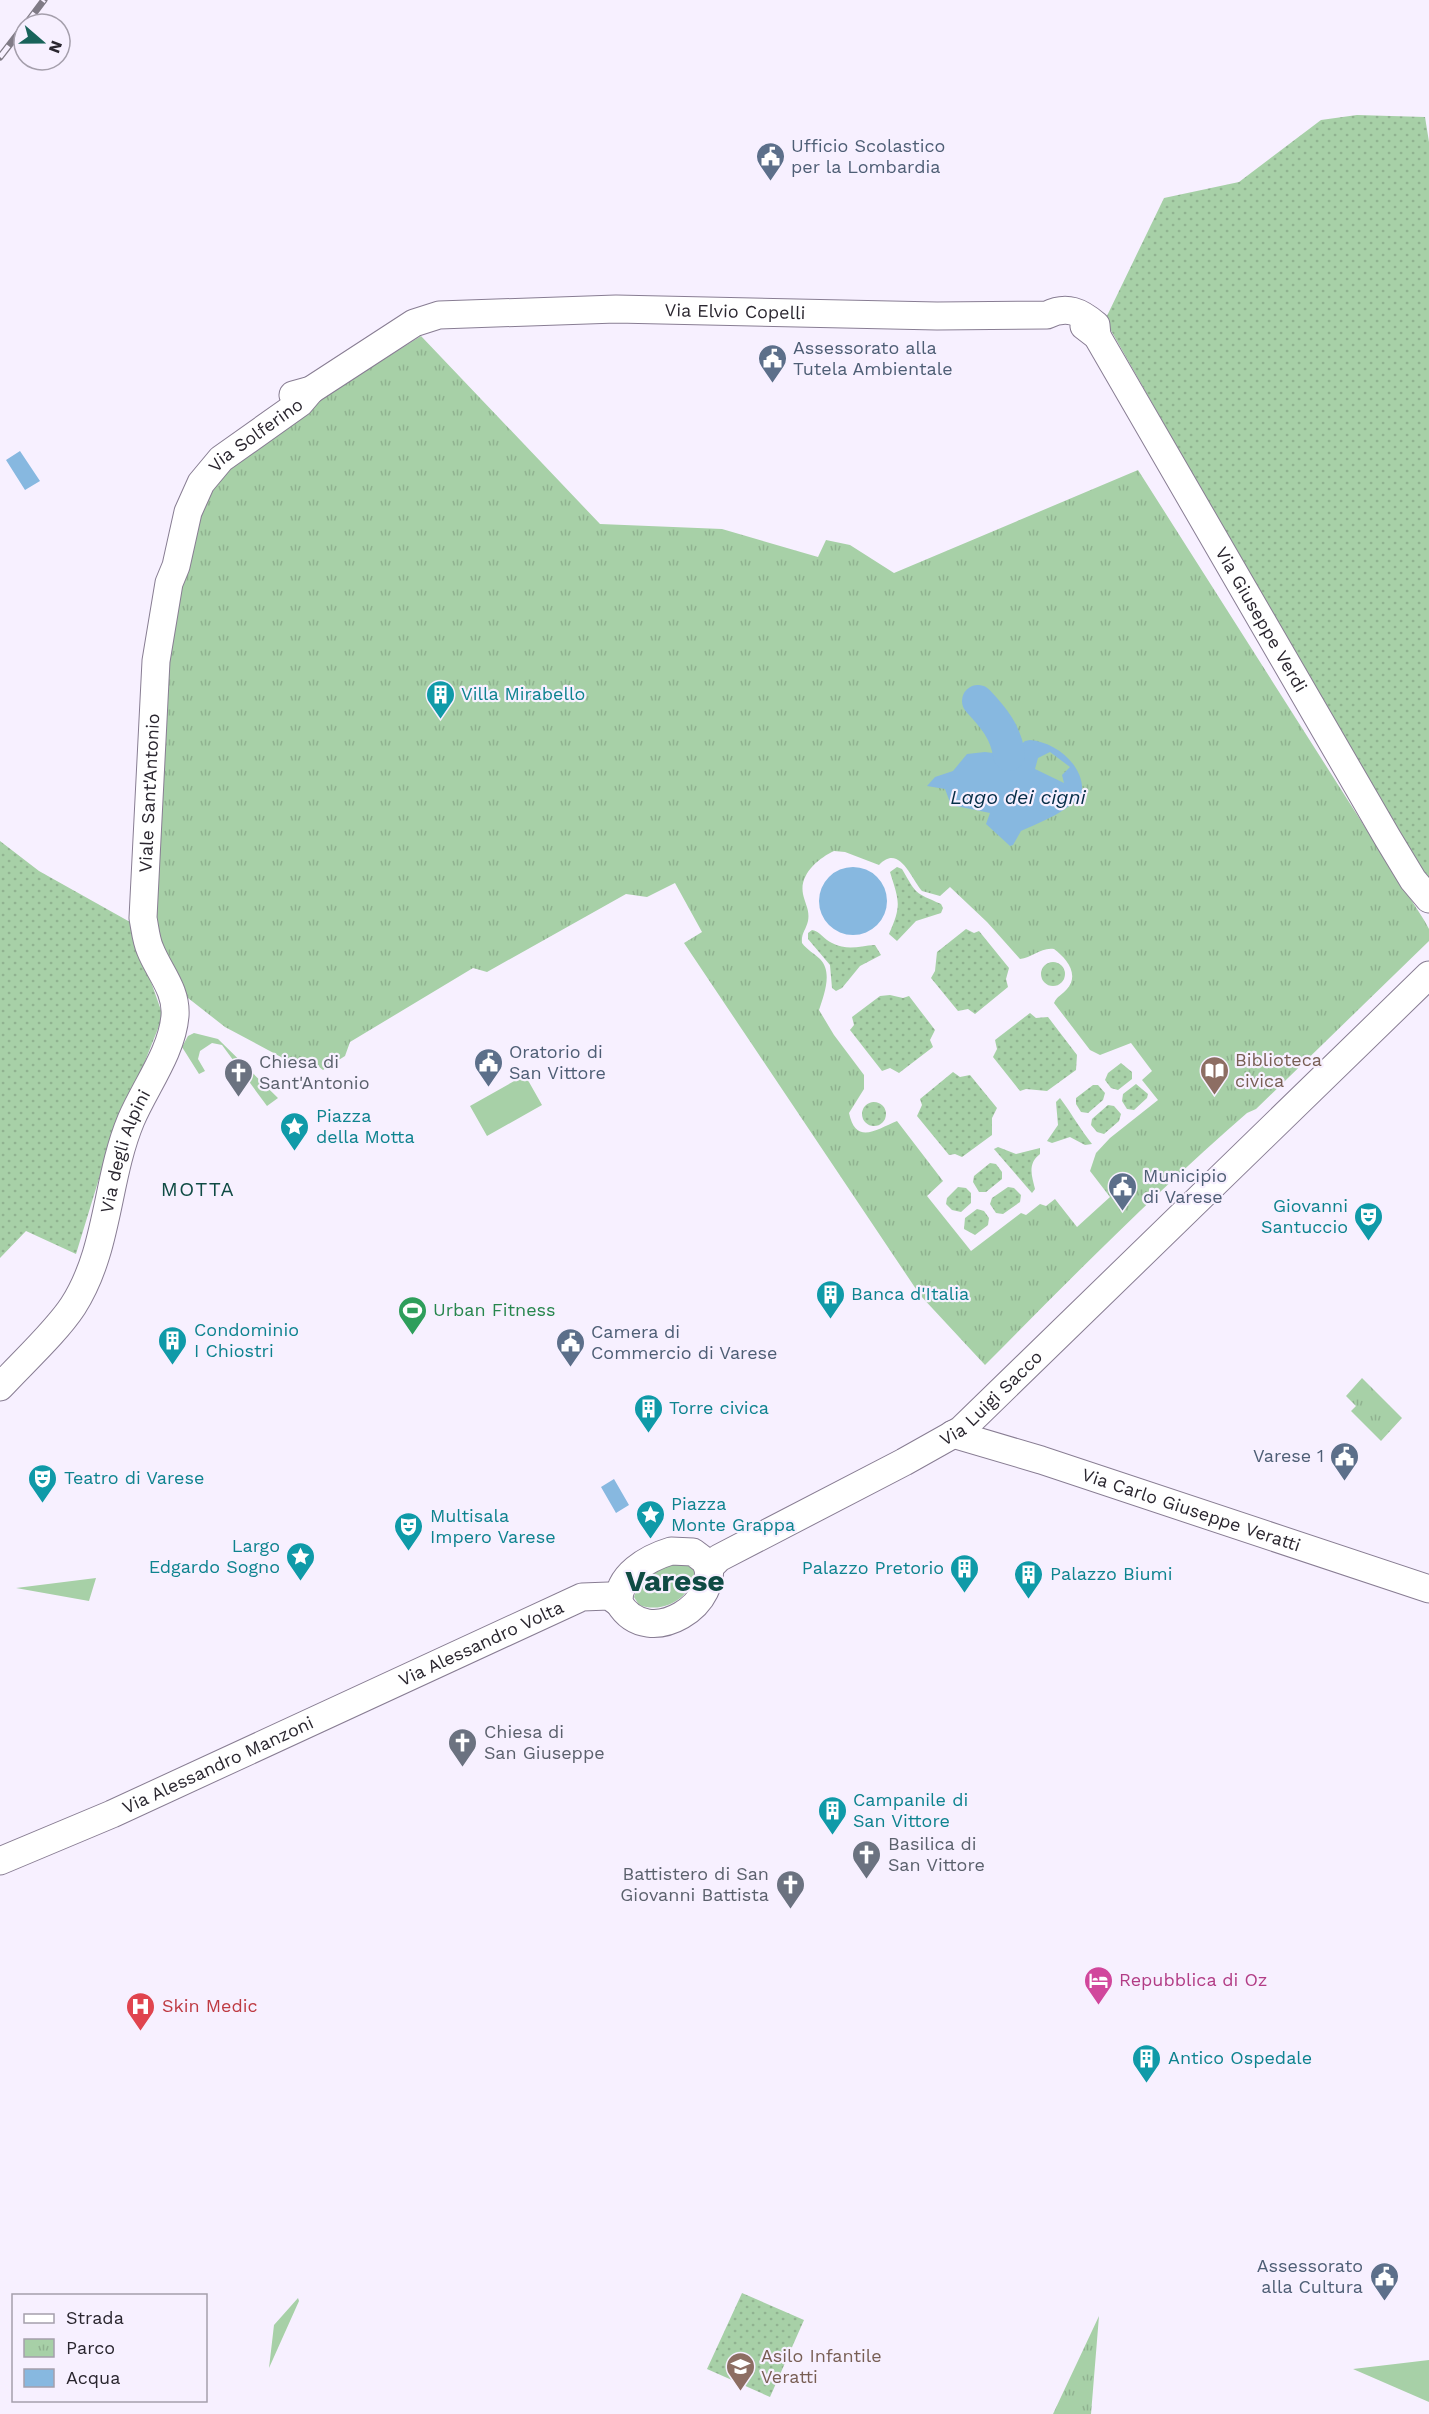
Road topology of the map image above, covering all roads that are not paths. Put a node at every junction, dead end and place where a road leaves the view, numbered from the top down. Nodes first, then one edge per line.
1 (422, 319) joint
2 (1097, 336) joint
3 (195, 479) joint
4 (1429, 899) edge
5 (1429, 969) edge
6 (1429, 975) edge
7 (174, 996) joint
8 (0, 1387) edge
9 (953, 1434) junction
10 (705, 1568) junction
11 (1429, 1589) edge
12 (619, 1603) junction
13 (346, 1706) joint
14 (0, 1861) edge

1 - 2 main road, Via Elvio Copelli
1 - 3 main road, Via Solferino
2 - 4 main road, Via Giuseppe Verdi
3 - 7 main road, Viale Sant'Antonio
5 - 9 main road, Via Luigi Sacco
6 - 9 main road, Via Luigi Sacco
7 - 8 main road, Via degli Alpini
9 - 10 main road
9 - 11 main road, Via Carlo Giuseppe Veratti
10 - 12 main road
10 - 12 main road
12 - 13 main road, Via Alessandro Volta
13 - 14 main road, Via Alessandro Manzoni

